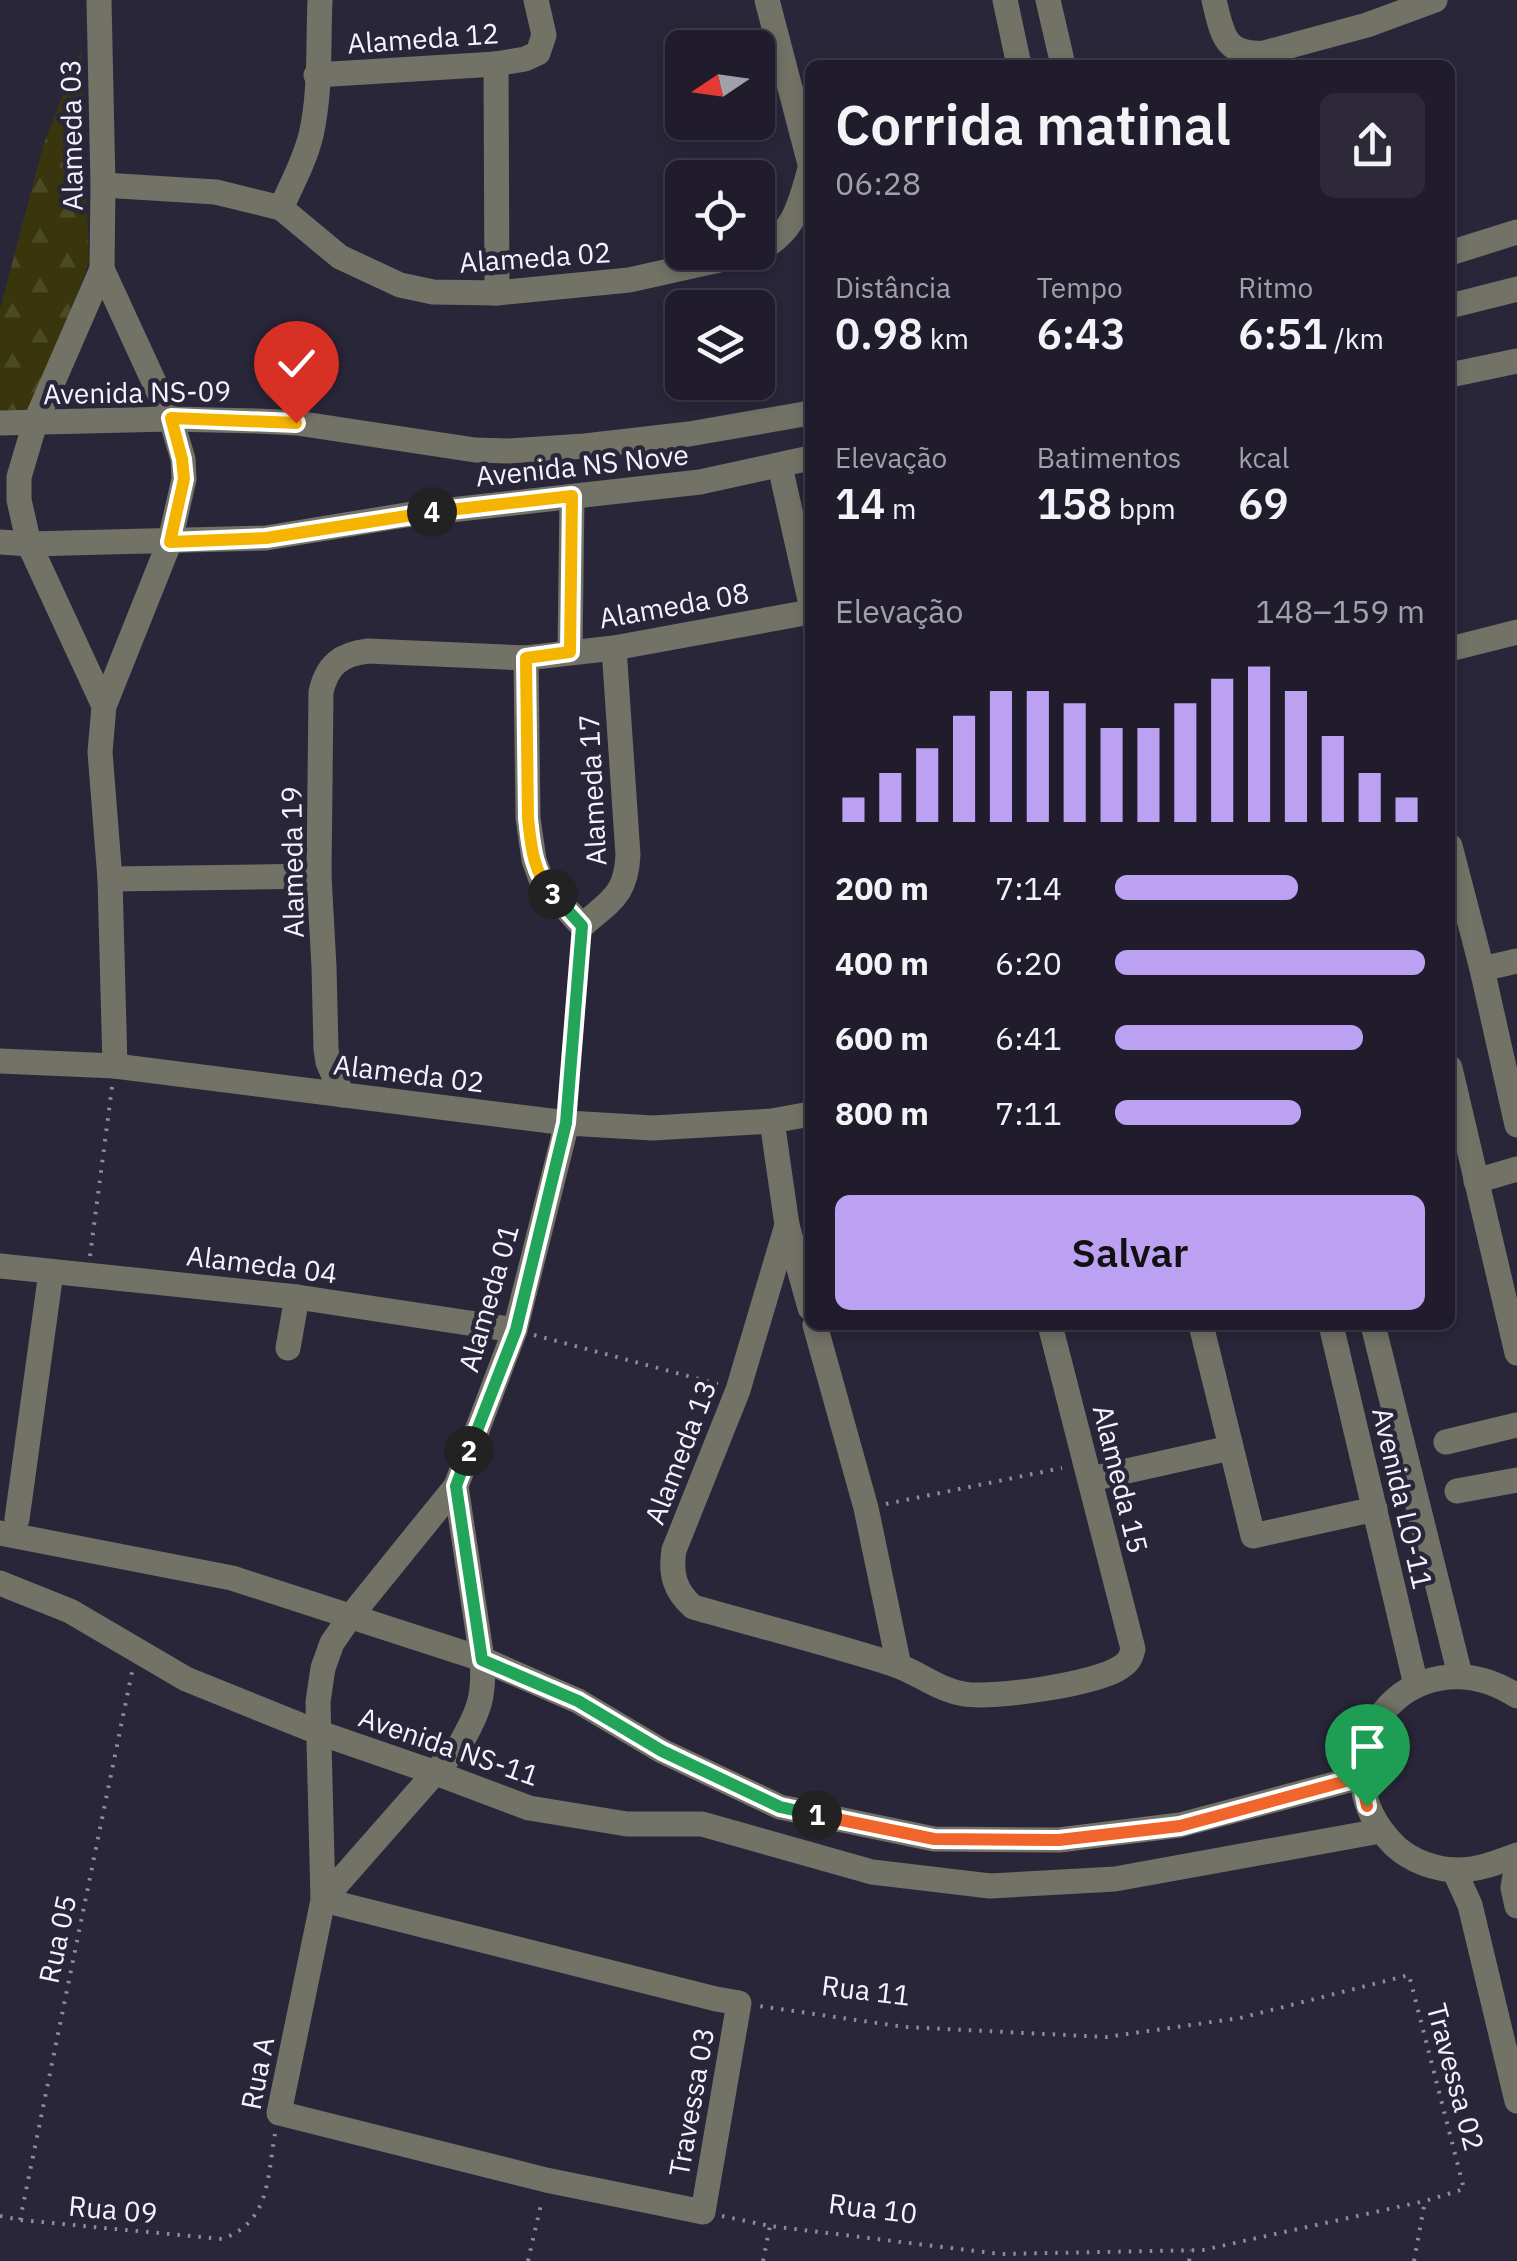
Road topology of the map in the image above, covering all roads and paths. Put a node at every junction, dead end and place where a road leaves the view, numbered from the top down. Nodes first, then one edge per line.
1 (98, 0) edge
2 (320, 0) edge
3 (536, 0) edge
4 (767, 0) edge
5 (1005, 0) edge
6 (1048, 0) edge
7 (1214, 0) edge
8 (1432, 0) edge
9 (1018, 60) edge
10 (1062, 60) edge
11 (496, 64) junction
12 (316, 76) junction
13 (805, 147) edge
14 (805, 185) edge
15 (103, 186) junction
16 (280, 208) junction
17 (1517, 232) edge
18 (775, 242) edge
19 (1455, 251) edge
20 (102, 269) junction
21 (674, 270) edge
22 (1517, 289) edge
23 (497, 293) junction
24 (1455, 305) edge
25 (1517, 361) edge
26 (1455, 374) edge
27 (805, 414) edge
28 (171, 418) junction
29 (0, 423) edge
30 (35, 423) junction
31 (805, 459) edge
32 (780, 466) junction
33 (572, 496) junction
34 (0, 542) edge
35 (170, 542) junction
36 (29, 544) junction
37 (805, 578) edge
38 (805, 613) edge
39 (1517, 632) edge
40 (614, 648) junction
41 (1455, 649) edge
42 (368, 650) joint
43 (570, 652) junction
44 (526, 658) junction
45 (104, 706) junction
46 (1455, 865) edge
47 (318, 876) junction
48 (110, 879) junction
49 (582, 926) junction
50 (1517, 961) edge
51 (1482, 969) junction
52 (0, 1061) edge
53 (115, 1066) junction
54 (1455, 1090) edge
55 (342, 1095) junction
56 (805, 1115) edge
57 (772, 1122) junction
58 (566, 1123) junction
59 (1517, 1125) edge
60 (1517, 1169) edge
61 (1476, 1181) junction
62 (787, 1225) junction
63 (0, 1266) edge
64 (51, 1272) junction
65 (88, 1276) junction
66 (805, 1290) edge
67 (297, 1297) junction
68 (516, 1330) junction
69 (816, 1330) edge
70 (1051, 1330) edge
71 (1202, 1330) edge
72 (1332, 1330) edge
73 (1374, 1330) edge
74 (288, 1348) dead end
75 (1517, 1353) edge
76 (738, 1390) junction
77 (1517, 1425) edge
78 (1446, 1442) dead end
79 (1230, 1448) junction
80 (1089, 1471) junction
81 (1517, 1480) edge
82 (456, 1486) junction
83 (1457, 1490) dead end
84 (866, 1508) junction
85 (1375, 1509) junction
86 (8, 1526) edge
87 (0, 1583) edge
88 (350, 1616) junction
89 (1133, 1649) joint
90 (482, 1660) junction
91 (134, 1665) dead end
92 (899, 1666) junction
93 (1460, 1675) junction
94 (1416, 1685) junction
95 (1517, 1696) edge
96 (320, 1734) junction
97 (436, 1773) junction
98 (1361, 1777) junction
99 (1380, 1831) junction
100 (1517, 1855) edge
101 (1517, 1863) edge
102 (1454, 1870) junction
103 (323, 1900) junction
104 (1517, 1906) edge
105 (1408, 1975) joint
106 (739, 2003) junction
107 (1517, 2101) edge
108 (279, 2113) junction
109 (546, 2180) junction
110 (1464, 2189) joint
111 (1425, 2201) junction
112 (702, 2212) junction
113 (0, 2216) edge
114 (20, 2220) junction
115 (770, 2226) junction
116 (222, 2239) joint
117 (1190, 2250) junction
118 (980, 2252) junction
119 (528, 2261) edge
120 (763, 2261) edge
121 (978, 2261) edge
122 (1188, 2261) edge
123 (1414, 2261) edge

1 - 15 street, Alameda 03
2 - 12 street, Alameda 12
3 - 11 street, Alameda 12
4 - 13 street, Alameda 02
5 - 9 street
6 - 10 street
7 - 8 street
11 - 12 street, Alameda 12
11 - 23 street
12 - 16 street, Alameda 12
14 - 18 street, Alameda 02
15 - 16 street, Alameda 02
15 - 20 street, Alameda 03
16 - 23 street, Alameda 02
17 - 19 street
20 - 28 street
20 - 30 street
21 - 23 street, Alameda 02
22 - 24 street
25 - 26 street
27 - 28 street, Avenida NS-09
28 - 30 street, Avenida NS-09
28 - 35 street
29 - 30 street, Avenida NS-09
30 - 36 street
31 - 32 street, Avenida NS Nove
32 - 33 street, Avenida NS Nove
32 - 37 street
33 - 35 street, Avenida NS Nove
33 - 43 street
34 - 36 street, Avenida NS Nove
35 - 36 street, Avenida NS Nove
35 - 45 street
36 - 45 street
38 - 40 street, Alameda 08
39 - 41 street
40 - 43 street, Alameda 08
40 - 49 street, Alameda 17
42 - 44 street, Alameda 08
42 - 47 street, Alameda 19
43 - 44 street, Alameda 08
44 - 49 street, Alameda 17
45 - 48 street
46 - 51 street
47 - 48 street
47 - 55 street, Alameda 19
48 - 53 street
49 - 58 path
50 - 51 street
51 - 59 street
52 - 53 street, Alameda 02
53 - 55 street, Alameda 02
53 - 65 path
54 - 61 street
55 - 58 street, Alameda 02
56 - 57 street, Alameda 02
57 - 58 street, Alameda 02
57 - 62 street, Alameda 13
58 - 68 street, Alameda 01
60 - 61 street
61 - 75 street
62 - 66 street, Alameda 13
62 - 76 street, Alameda 13
63 - 64 street, Alameda 04
64 - 65 street, Alameda 04
64 - 86 street
65 - 67 street, Alameda 04
67 - 68 street, Alameda 04
67 - 74 street
68 - 76 path
68 - 82 street, Alameda 01
69 - 84 street
70 - 80 street, Alameda 15
71 - 79 street
72 - 85 street, Avenida LO-11
73 - 93 street, Avenida LO-11
76 - 92 street, Alameda 13
77 - 78 street
79 - 80 street
79 - 85 street
80 - 84 path
80 - 89 street, Alameda 15
81 - 83 street
82 - 88 street, Rua A
82 - 90 street, Rua A
84 - 92 street
85 - 94 street, Avenida LO-11
86 - 88 street
87 - 96 street, Avenida NS-11
88 - 90 street
88 - 96 street, Rua A
89 - 92 street, Alameda 13
90 - 97 street, Rua A
90 - 98 street
91 - 114 path, Rua 05
93 - 94 street
93 - 95 street
94 - 98 street
96 - 97 street, Avenida NS-11
96 - 103 street, Rua A
97 - 99 street, Avenida NS-11
97 - 103 street, Rua A
98 - 99 street
99 - 102 street
100 - 102 street
101 - 104 street
102 - 107 street
103 - 106 street
103 - 108 street, Rua A
105 - 106 path, Rua 11
105 - 110 path, Travessa 02
106 - 112 street, Travessa 03
108 - 109 street
108 - 116 path, Rua A
109 - 112 street
109 - 119 path
110 - 111 path, Rua 10
111 - 117 path, Rua 10
111 - 123 path
112 - 115 path, Rua 10
113 - 114 path, Rua 09
114 - 116 path, Rua 09
115 - 118 path, Rua 10
115 - 120 path
117 - 118 path, Rua 10
117 - 122 path
118 - 121 path

